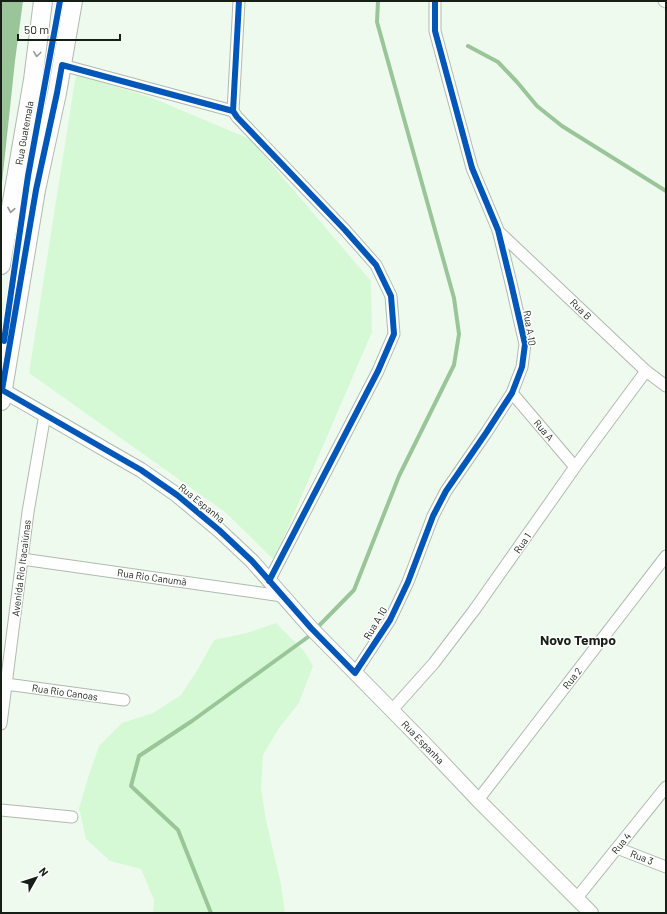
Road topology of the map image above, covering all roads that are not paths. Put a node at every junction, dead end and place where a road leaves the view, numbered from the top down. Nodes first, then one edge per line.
1 (43, 1) edge
2 (73, 1) edge
3 (239, 1) edge
4 (435, 1) edge
5 (62, 65) junction
6 (233, 111) junction
7 (15, 186) junction
8 (36, 190) junction
9 (498, 230) junction
10 (1, 265) edge
11 (646, 371) junction
12 (666, 386) edge
13 (512, 393) junction
14 (2, 396) edge
15 (44, 414) junction
16 (576, 467) junction
17 (666, 556) edge
18 (22, 559) junction
19 (269, 581) junction
20 (282, 596) junction
21 (355, 673) junction
22 (6, 684) junction
23 (124, 700) dead end
24 (392, 710) junction
25 (1, 724) edge
26 (666, 787) edge
27 (478, 800) junction
28 (1, 810) edge
29 (72, 817) dead end
30 (617, 848) junction
31 (666, 867) edge
32 (576, 899) junction
33 (591, 913) edge

1 -> 7 main road, Rua Guatemala
2 - 5 main road
3 - 6 street
4 - 9 street, Rua A 10
5 - 6 street
5 - 8 main road
6 - 19 street
7 - 8 main road
7 -> 10 main road, Rua Guatemala
8 - 14 main road
9 - 11 street, Rua B
9 - 13 street, Rua A 10
11 - 12 street, Rua B
11 - 16 street, Rua 1
13 - 16 street, Rua A
13 - 21 street, Rua A 10
14 - 15 street, Rua Espanha
15 - 18 street, Avenida Rio Itacaiúnas
15 - 19 street, Rua Espanha
16 - 24 street, Rua 1
17 - 27 street, Rua 2
18 - 20 street, Rua Rio Canumã
18 - 22 street, Avenida Rio Itacaiúnas
19 - 20 street, Rua Espanha
20 - 21 street, Rua Espanha
21 - 24 street, Rua Espanha
22 - 23 street, Rua Rio Canoas
22 - 25 street, Avenida Rio Itacaiúnas
24 - 27 street, Rua Espanha
26 - 30 street, Rua 4
27 - 32 street, Rua Espanha
28 - 29 street
30 - 31 street, Rua 3
30 - 32 street, Rua 4
32 - 33 street, Rua Espanha

